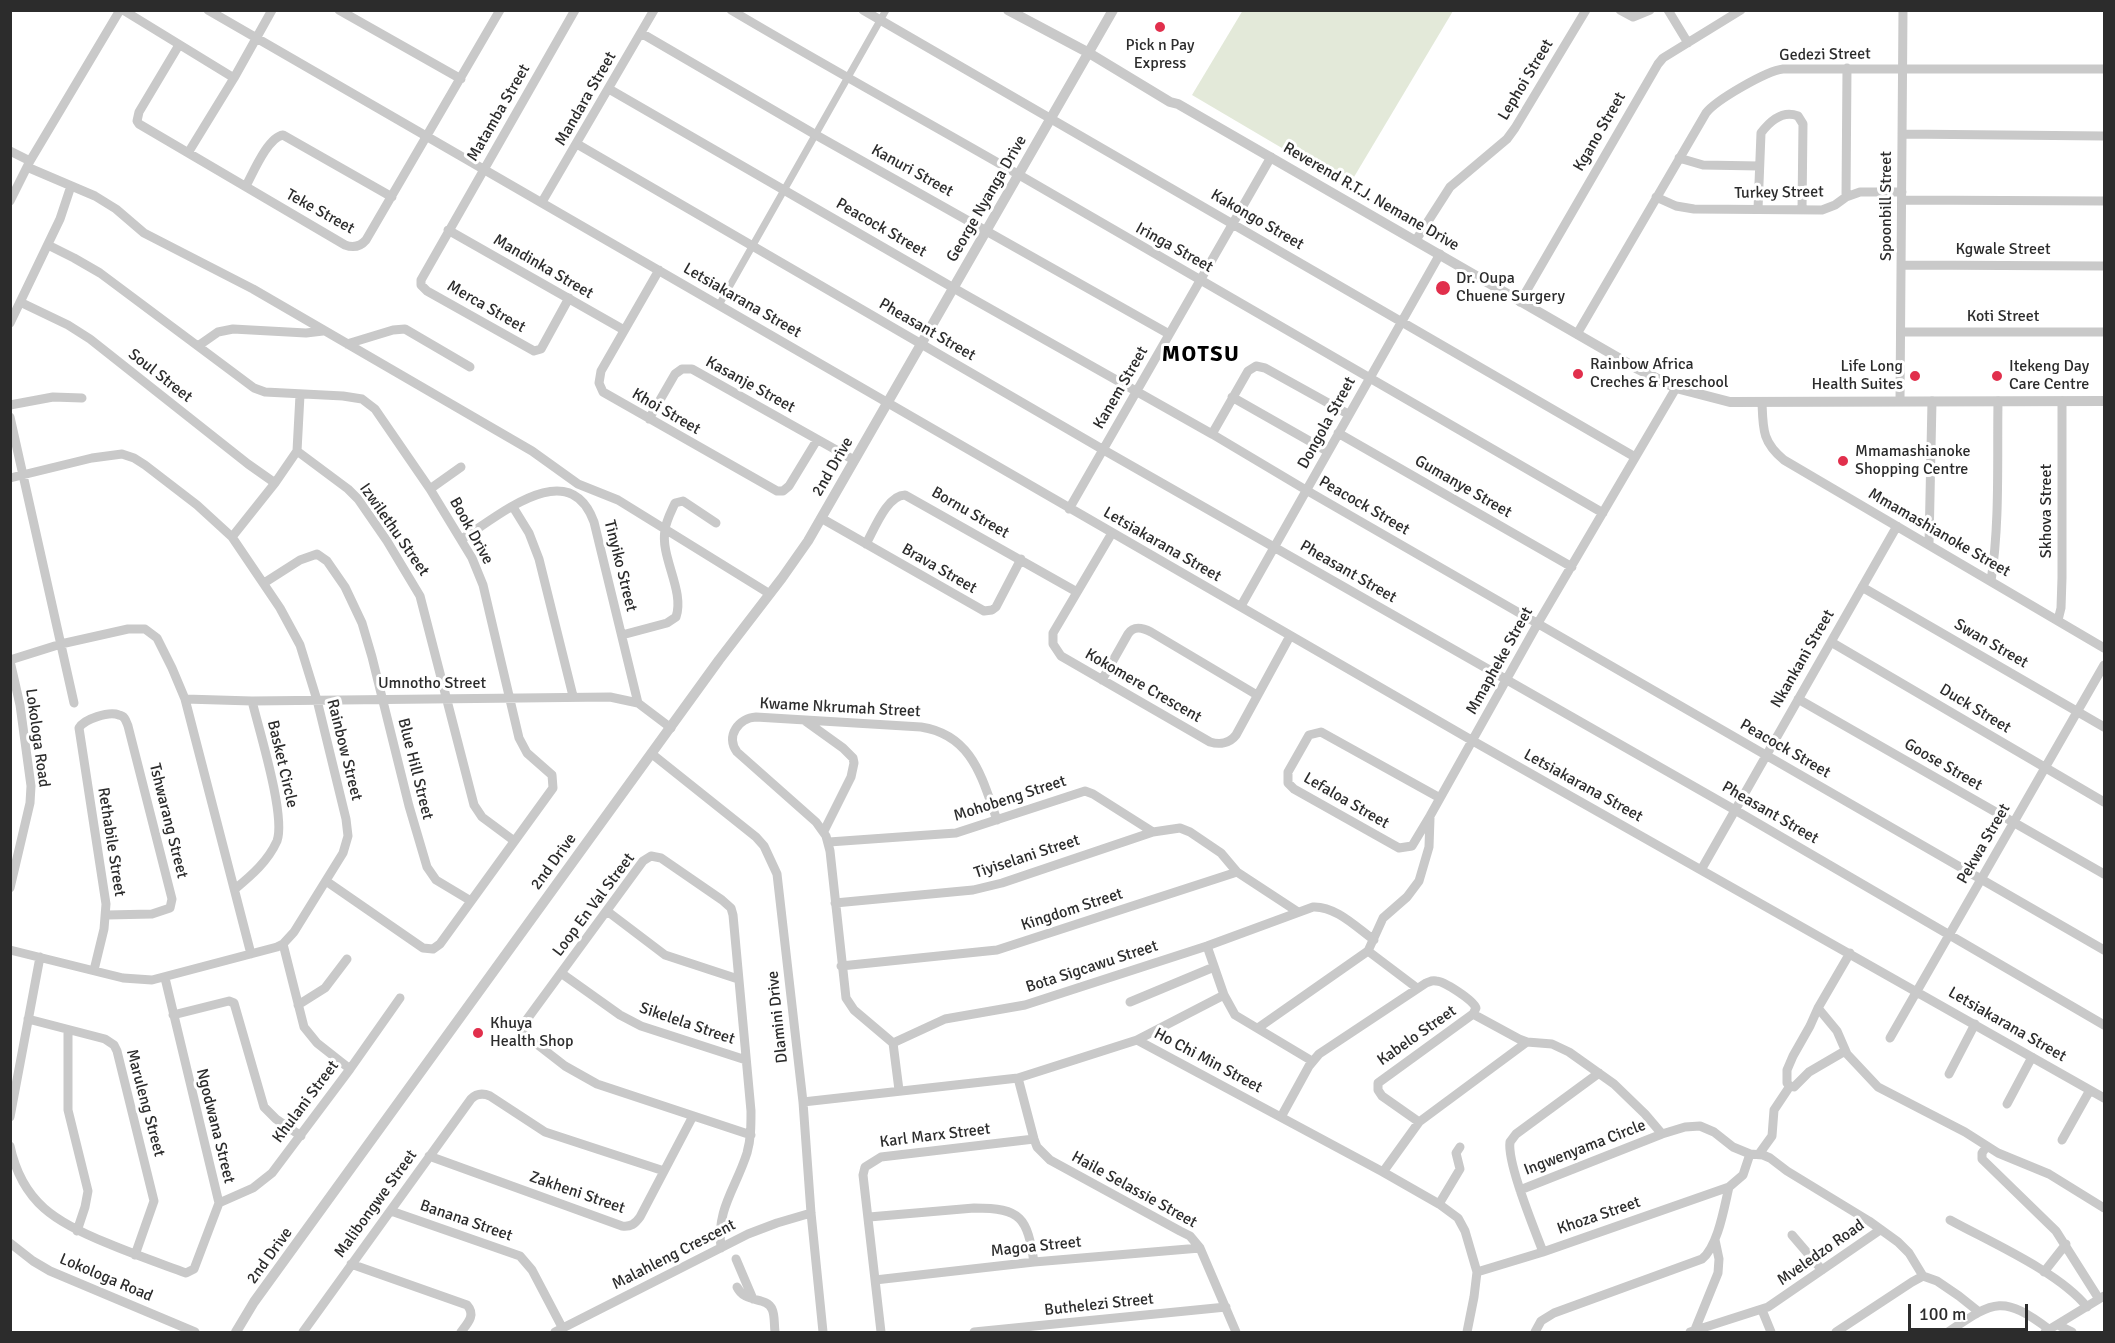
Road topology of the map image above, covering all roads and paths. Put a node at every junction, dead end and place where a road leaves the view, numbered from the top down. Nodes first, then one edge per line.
1 (122, 10) edge
2 (208, 10) edge
3 (272, 10) edge
4 (339, 10) edge
5 (500, 10) edge
6 (575, 10) edge
7 (654, 10) edge
8 (731, 10) edge
9 (863, 10) edge
10 (886, 10) edge
11 (1008, 10) edge
12 (1018, 10) edge
13 (1113, 10) edge
14 (1586, 10) edge
15 (1620, 10) edge
16 (1650, 10) edge
17 (1668, 10) edge
18 (1741, 10) edge
19 (1903, 10) edge
20 (880, 20) junction
21 (641, 33) junction
22 (257, 39) junction
23 (1688, 43) junction
24 (179, 45) junction
25 (1090, 51) junction
26 (1847, 68) junction
27 (1902, 69) junction
28 (2104, 69) edge
29 (234, 78) junction
30 (461, 79) junction
31 (848, 80) junction
32 (609, 88) junction
33 (1051, 118) junction
34 (1902, 134) junction
35 (816, 135) junction
36 (2104, 136) edge
37 (427, 138) junction
38 (578, 144) junction
39 (10, 151) edge
40 (188, 153) junction
41 (1271, 157) junction
42 (1679, 158) junction
43 (29, 164) junction
44 (1758, 166) junction
45 (483, 169) junction
46 (1018, 175) junction
47 (71, 186) junction
48 (246, 186) junction
49 (785, 190) junction
50 (392, 196) junction
51 (1902, 196) junction
52 (1656, 197) junction
53 (1846, 197) junction
54 (10, 201) edge
55 (2104, 201) edge
56 (542, 202) junction
57 (1758, 209) junction
58 (1802, 210) junction
59 (1234, 224) junction
60 (448, 230) junction
61 (986, 230) junction
62 (1416, 240) junction
63 (48, 245) junction
64 (752, 247) junction
65 (1440, 254) junction
66 (1901, 265) junction
67 (2104, 266) edge
68 (659, 270) junction
69 (1201, 280) junction
70 (952, 287) junction
71 (569, 298) junction
72 (20, 302) junction
73 (1520, 302) junction
74 (718, 305) junction
75 (1402, 322) junction
76 (10, 323) edge
77 (624, 330) junction
78 (324, 331) junction
79 (1901, 332) junction
80 (2104, 332) edge
81 (1170, 334) junction
82 (1577, 334) junction
83 (347, 344) junction
84 (922, 344) junction
85 (198, 346) junction
86 (470, 366) dead end
87 (1370, 377) junction
88 (1676, 388) junction
89 (1137, 392) junction
90 (300, 395) junction
91 (1233, 397) junction
92 (82, 398) dead end
93 (1900, 401) junction
94 (1932, 401) junction
95 (1998, 401) junction
96 (2062, 401) junction
97 (2104, 401) edge
98 (1762, 402) junction
99 (887, 403) junction
100 (10, 405) edge
101 (1348, 414) junction
102 (10, 417) edge
103 (648, 419) junction
104 (1338, 433) junction
105 (1212, 434) junction
106 (818, 440) junction
107 (1102, 449) junction
108 (297, 451) junction
109 (1327, 451) junction
110 (1635, 456) junction
111 (854, 460) junction
112 (461, 467) dead end
113 (24, 474) junction
114 (10, 478) edge
115 (275, 483) junction
116 (578, 484) junction
117 (430, 489) junction
118 (1306, 490) junction
119 (573, 494) junction
120 (513, 507) junction
121 (1068, 509) junction
122 (1603, 513) junction
123 (821, 518) junction
124 (716, 523) dead end
125 (1897, 526) junction
126 (664, 530) junction
127 (1112, 534) junction
128 (232, 537) junction
129 (462, 539) junction
130 (866, 544) junction
131 (1929, 544) junction
132 (1274, 546) junction
133 (1021, 559) junction
134 (1572, 567) junction
135 (1991, 581) junction
136 (264, 583) junction
137 (1862, 586) junction
138 (1077, 592) junction
139 (770, 594) junction
140 (1241, 606) junction
141 (2058, 620) junction
142 (1538, 623) junction
143 (622, 635) junction
144 (1290, 636) junction
145 (1831, 642) junction
146 (61, 644) junction
147 (2104, 648) edge
148 (11, 663) edge
149 (2104, 665) edge
150 (1102, 680) junction
151 (1507, 680) junction
152 (1257, 695) junction
153 (573, 696) junction
154 (184, 699) junction
155 (382, 699) junction
156 (447, 699) junction
157 (510, 699) junction
158 (1798, 699) junction
159 (317, 700) junction
160 (252, 701) junction
161 (74, 703) dead end
162 (638, 703) junction
163 (2078, 711) junction
164 (86, 720) joint
165 (804, 720) junction
166 (2104, 727) edge
167 (671, 728) junction
168 (1473, 741) junction
169 (652, 754) junction
170 (1765, 755) junction
171 (2045, 768) junction
172 (1440, 798) junction
173 (2104, 802) edge
174 (1735, 810) junction
175 (1430, 816) junction
176 (997, 820) junction
177 (2014, 822) junction
178 (824, 831) junction
179 (1153, 832) junction
180 (513, 840) junction
181 (829, 842) junction
182 (1701, 870) junction
183 (1237, 872) junction
184 (12, 873) edge
185 (2104, 874) edge
186 (1981, 879) junction
187 (327, 881) junction
188 (10, 888) edge
189 (235, 889) junction
190 (471, 901) junction
191 (835, 903) junction
192 (607, 911) junction
193 (1298, 912) junction
194 (107, 915) junction
195 (1949, 935) junction
196 (1374, 940) junction
197 (284, 944) junction
198 (1206, 946) junction
199 (10, 950) edge
200 (2104, 950) edge
201 (1368, 951) junction
202 (1850, 953) junction
203 (251, 954) junction
204 (40, 957) junction
205 (346, 959) dead end
206 (841, 966) junction
207 (1214, 967) junction
208 (94, 970) junction
209 (561, 974) junction
210 (165, 978) junction
211 (738, 979) junction
212 (1417, 988) junction
213 (1917, 992) junction
214 (1224, 994) junction
215 (400, 998) dead end
216 (1130, 1002) dead end
217 (298, 1005) junction
218 (1818, 1008) junction
219 (1473, 1014) junction
220 (173, 1015) junction
221 (28, 1019) junction
222 (1975, 1023) junction
223 (2104, 1025) edge
224 (1258, 1028) junction
225 (68, 1030) junction
226 (1890, 1038) dead end
227 (1137, 1040) junction
228 (1527, 1042) junction
229 (893, 1043) junction
230 (1845, 1051) junction
231 (2032, 1057) junction
232 (746, 1060) junction
233 (1312, 1061) junction
234 (350, 1069) junction
235 (1599, 1073) junction
236 (1949, 1074) dead end
237 (1018, 1078) junction
238 (1790, 1086) junction
239 (899, 1090) junction
240 (2090, 1090) junction
241 (2104, 1098) edge
242 (802, 1102) junction
243 (2007, 1104) dead end
244 (693, 1116) junction
245 (10, 1117) edge
246 (1281, 1117) junction
247 (1419, 1122) junction
248 (1662, 1134) junction
249 (751, 1135) junction
250 (301, 1136) junction
251 (1034, 1139) junction
252 (2062, 1140) dead end
253 (10, 1146) edge
254 (1986, 1146) junction
255 (1460, 1147) dead end
256 (1755, 1154) junction
257 (429, 1156) junction
258 (664, 1171) junction
259 (1383, 1172) junction
260 (1729, 1187) junction
261 (1520, 1190) junction
262 (219, 1203) junction
263 (1439, 1204) junction
264 (2104, 1208) edge
265 (391, 1211) junction
266 (811, 1214) junction
267 (869, 1217) junction
268 (1950, 1220) dead end
269 (1880, 1230) junction
270 (77, 1231) junction
271 (1792, 1235) dead end
272 (1715, 1239) junction
273 (10, 1243) edge
274 (2066, 1244) junction
275 (721, 1248) junction
276 (1200, 1248) junction
277 (1543, 1252) junction
278 (135, 1255) junction
279 (736, 1259) dead end
280 (1034, 1262) junction
281 (351, 1264) junction
282 (1822, 1270) junction
283 (1477, 1272) junction
284 (2044, 1272) junction
285 (1923, 1276) junction
286 (874, 1280) junction
287 (737, 1287) dead end
288 (2102, 1297) edge
289 (753, 1299) junction
290 (1226, 1307) junction
291 (2087, 1307) junction
292 (1762, 1310) junction
293 (1978, 1312) junction
294 (2051, 1329) edge
295 (559, 1330) edge
296 (1027, 1330) edge
297 (195, 1332) edge
298 (236, 1332) edge
299 (303, 1332) edge
300 (461, 1332) edge
301 (775, 1332) edge
302 (823, 1332) edge
303 (881, 1332) edge
304 (974, 1332) edge
305 (1236, 1332) edge
306 (1467, 1332) edge
307 (1535, 1332) edge
308 (1693, 1332) edge
309 (1771, 1332) edge
310 (1836, 1332) edge
311 (1948, 1332) edge
312 (2072, 1332) edge

1 - 24 street
1 - 43 street
2 - 22 street, Letsiakarana Street
3 - 22 street
4 - 30 street
5 - 30 street, Teke Street
6 - 45 street, Matamba Street
7 - 21 street, Mandara Street
8 - 31 street, Iringa Street
9 - 20 street, Kakongo Street
10 - 20 street
11 - 25 street, Reverend R.T.J. Nemane Drive
12 - 25 street, Reverend R.T.J. Nemane Drive
13 - 25 street, George Nyanga Drive
14 - 62 street, Lephoi Street
15 - 16 street
17 - 23 street
18 - 23 street, Kgano Street
19 - 27 street, Spoonbill Street
20 - 31 street
20 - 33 street, Kakongo Street
21 - 32 street, Mandara Street
21 - 35 street, Kanuri Street
22 - 29 street
22 - 37 street, Letsiakarana Street
23 - 73 street, Kgano Street
24 - 29 street
24 - 40 street, Teke Street
25 - 33 street, George Nyanga Drive
25 - 41 street, Reverend R.T.J. Nemane Drive
26 - 27 street, Gedezi Street
26 - 42 street, Gedezi Street
26 - 53 street, Turkey Street
27 - 28 street, Gedezi Street
27 - 34 street, Spoonbill Street
29 - 40 street
30 - 37 street, Teke Street
31 - 35 street
31 - 46 street, Iringa Street
32 - 38 street, Mandara Street
32 - 49 street, Peacock Street
33 - 46 street, George Nyanga Drive
33 - 59 street, Kakongo Street
34 - 36 street
34 - 51 street, Spoonbill Street
35 - 49 street
35 - 61 street, Kanuri Street
37 - 45 street, Letsiakarana Street
37 - 50 street, Teke Street
38 - 56 street, Mandara Street
38 - 64 street, Pheasant Street
39 - 43 street
40 - 48 street, Teke Street
41 - 59 street, Kanem Street
41 - 62 street, Reverend R.T.J. Nemane Drive
42 - 44 street
42 - 52 street, Gedezi Street
43 - 47 street
43 - 54 street
44 - 57 street
44 - 58 street
45 - 56 street, Letsiakarana Street
45 - 60 street, Matamba Street
46 - 61 street, George Nyanga Drive
46 - 69 street, Iringa Street
47 - 63 street
47 - 78 street
48 - 50 street
48 - 50 street, Teke Street
49 - 64 street
49 - 70 street, Peacock Street
51 - 53 street
51 - 55 street
51 - 66 street, Spoonbill Street
52 - 57 street, Turkey Street
52 - 82 street, Gedezi Street
53 - 58 street, Turkey Street
56 - 68 street, Letsiakarana Street
57 - 58 street, Turkey Street
59 - 69 street, Kanem Street
59 - 75 street, Kakongo Street
60 - 71 street, Mandinka Street
60 - 71 street, Merca Street
61 - 70 street, George Nyanga Drive
61 - 81 street, Kanuri Street
62 - 65 street, Reverend R.T.J. Nemane Drive
63 - 72 street
63 - 85 street, Book Drive
64 - 74 street
64 - 84 street, Pheasant Street
65 - 73 street, Reverend R.T.J. Nemane Drive
65 - 75 street, Dongola Street
66 - 67 street, Kgwale Street
66 - 79 street, Spoonbill Street
68 - 74 street, Letsiakarana Street
68 - 77 street, Khoi Street
69 - 81 street, Kanem Street
69 - 87 street, Iringa Street
70 - 84 street, George Nyanga Drive
70 - 89 street, Peacock Street
71 - 77 street, Mandinka Street
72 - 76 street
72 - 115 street, Soul Street
73 - 82 street, Reverend R.T.J. Nemane Drive
74 - 99 street, Letsiakarana Street
75 - 87 street, Dongola Street
75 - 110 street, Kakongo Street
77 - 103 street, Khoi Street
78 - 83 street
78 - 85 street
79 - 80 street, Koti Street
79 - 93 street, Spoonbill Street
81 - 89 street, Kanem Street
82 - 88 street, Reverend R.T.J. Nemane Drive
83 - 86 street
83 - 116 street
84 - 99 street, George Nyanga Drive
84 - 107 street, Pheasant Street
85 - 90 street, Book Drive
87 - 101 street, Dongola Street
87 - 122 street, Iringa Street
88 - 98 street, Reverend R.T.J. Nemane Drive
88 - 110 street, Mmapheke Street
89 - 105 street, Peacock Street
89 - 107 street, Kanem Street
90 - 108 street
90 - 117 street, Book Drive
91 - 101 street
91 - 105 street
91 - 109 street
92 - 100 street
93 - 94 street, Reverend R.T.J. Nemane Drive
93 - 98 street, Reverend R.T.J. Nemane Drive
94 - 95 street, Reverend R.T.J. Nemane Drive
94 - 131 street
95 - 96 street, Reverend R.T.J. Nemane Drive
95 - 135 street
96 - 97 street, Reverend R.T.J. Nemane Drive
96 - 141 street, Skhova Street
98 - 125 street, Mmamashianoke Street
99 - 111 street, 2nd Drive
99 - 121 street, Letsiakarana Street
101 - 104 street, Dongola Street
102 - 113 street
103 - 106 street, Kasanje Street
103 - 106 street, Khoi Street
104 - 109 street, Dongola Street
104 - 134 street, Gumanye Street
105 - 118 street, Peacock Street
106 - 111 street, Kasanje Street
107 - 121 street, Kanem Street
107 - 132 street, Pheasant Street
108 - 115 street
108 - 156 street, Izwilethu Street
109 - 118 street, Dongola Street
110 - 122 street, Mmapheke Street
111 - 123 street, 2nd Drive
112 - 117 street
113 - 114 street, Rainbow Street
113 - 128 street, Rainbow Street
113 - 146 street
115 - 128 street
116 - 119 street
116 - 126 street
117 - 129 street, Book Drive
118 - 132 street, Dongola Street
118 - 142 street, Peacock Street
119 - 120 street
119 - 143 street, Tinyiko Street
120 - 129 street
120 - 153 street
121 - 127 street, Letsiakarana Street
122 - 134 street, Mmapheke Street
123 - 130 street, Brava Street
123 - 139 street, 2nd Drive
124 - 126 street
125 - 131 street, Mmamashianoke Street
125 - 137 street, Nkankani Street
126 - 139 street
126 - 143 street
127 - 138 street, Kokomere Crescent
127 - 140 street, Letsiakarana Street
128 - 136 street, Rainbow Street
129 - 157 street, Book Drive
130 - 133 street, Bornu Street
130 - 133 street, Brava Street
131 - 135 street, Mmamashianoke Street
132 - 140 street, Dongola Street
132 - 151 street, Pheasant Street
133 - 138 street, Bornu Street
134 - 142 street, Mmapheke Street
135 - 141 street, Mmamashianoke Street
136 - 155 street, Blue Hill Street
136 - 159 street, Rainbow Street
137 - 145 street, Nkankani Street
137 - 163 street, Swan Street
138 - 150 street, Kokomere Crescent
139 - 167 street, 2nd Drive
140 - 144 street, Letsiakarana Street
141 - 147 street, Mmamashianoke Street
142 - 151 street, Mmapheke Street
142 - 170 street, Peacock Street
143 - 162 street, Tinyiko Street
144 - 152 street, Kokomere Crescent
144 - 168 street, Letsiakarana Street
145 - 158 street, Nkankani Street
145 - 171 street, Duck Street
146 - 148 street
146 - 154 street
146 - 161 street
148 - 184 street, Lokologa Road
149 - 163 street, Pekwa Street
150 - 152 street, Kokomere Crescent
150 - 152 street
151 - 168 street, Mmapheke Street
151 - 174 street, Pheasant Street
153 - 157 street, Umnotho Street
153 - 162 street, Umnotho Street
154 - 160 street, Umnotho Street
154 - 189 street
155 - 156 street, Umnotho Street
155 - 159 street, Umnotho Street
155 - 190 street, Blue Hill Street
156 - 157 street, Umnotho Street
156 - 180 street, Izwilethu Street
157 - 180 street, Book Drive
158 - 170 street, Nkankani Street
158 - 177 street, Goose Street
159 - 160 street, Umnotho Street
159 - 187 street, Rainbow Street
160 - 189 street, Basket Circle
162 - 167 street, Umnotho Street
163 - 166 street, Swan Street
163 - 171 street, Pekwa Street
164 - 194 street, Rethabile Street
164 - 194 street, Tshwarang Street
165 - 176 street, Kwame Nkrumah Street
165 - 178 street
165 - 178 street, Kwame Nkrumah Street
167 - 169 street, 2nd Drive
168 - 172 street, Mmapheke Street
168 - 182 street, Letsiakarana Street
169 - 242 street, Dlamini Drive
169 - 298 street, 2nd Drive
170 - 174 street, Nkankani Street
170 - 186 street, Peacock Street
171 - 173 street, Duck Street
171 - 177 street, Pekwa Street
172 - 175 street, Mmapheke Street
172 - 175 street, Lefaloa Street
174 - 182 street, Nkankani Street
174 - 195 street, Pheasant Street
175 - 196 street, Mmapheke Street
176 - 179 street, Mohobeng Street
176 - 181 street, Mohobeng Street
177 - 185 street, Goose Street
177 - 186 street, Pekwa Street
178 - 181 street, Kwame Nkrumah Street
179 - 183 street, Tiyiselani Street
179 - 191 street, Tiyiselani Street
180 - 190 street, Book Drive
181 - 191 street, Kwame Nkrumah Street
182 - 202 street, Letsiakarana Street
183 - 193 street
183 - 206 street, Kingdom Street
184 - 188 street, Lokologa Road
186 - 195 street, Pekwa Street
186 - 200 street, Peacock Street
187 - 190 street, Book Drive
187 - 197 street, Rainbow Street
189 - 203 street
191 - 206 street, Kwame Nkrumah Street
192 - 209 street, Loop En Val Street
192 - 211 street
192 - 211 street, Loop En Val Street
193 - 196 street, Bota Sigcawu Street
193 - 198 street, Bota Sigcawu Street
194 - 208 street, Rethabile Street
195 - 213 street, Pekwa Street
195 - 223 street, Pheasant Street
196 - 201 street, Mmapheke Street
197 - 203 street
197 - 217 street
198 - 207 street
198 - 229 street, Bota Sigcawu Street
199 - 204 street
201 - 212 street
201 - 224 street
202 - 213 street, Letsiakarana Street
202 - 218 street
203 - 210 street
204 - 208 street
204 - 221 street
205 - 217 street
206 - 229 street, Kwame Nkrumah Street
207 - 214 street
207 - 216 street
208 - 210 street
209 - 232 street, Sikelela Street
209 - 244 street, Loop En Val Street
210 - 220 street, Ngodwana Street
211 - 232 street, Loop En Val Street
212 - 219 street
212 - 233 street
213 - 222 street, Letsiakarana Street
213 - 226 street, Pekwa Street
214 - 224 street
214 - 227 street
215 - 234 street, Khulani Street
217 - 234 street
218 - 230 street
218 - 238 street
219 - 228 street, Kabelo Street
219 - 247 street, Kabelo Street
220 - 250 street
220 - 262 street, Ngodwana Street
221 - 225 street, Maruleng Street
221 - 245 street
222 - 231 street, Letsiakarana Street
222 - 236 street
224 - 233 street
225 - 270 street
225 - 278 street, Maruleng Street
227 - 237 street, Ho Chi Min Street
227 - 246 street, Ho Chi Min Street
228 - 235 street, Kabelo Street
228 - 247 street
229 - 239 street
230 - 238 street
230 - 254 street
231 - 240 street, Letsiakarana Street
231 - 243 street
232 - 249 street, Loop En Val Street
233 - 246 street
234 - 250 street, Khulani Street
235 - 248 street, Ingwenyama Circle
235 - 261 street, Ingwenyama Circle
237 - 239 street, Ho Chi Min Street
237 - 251 street, Haile Selassie Street
238 - 256 street
239 - 242 street, Ho Chi Min Street
240 - 241 street, Letsiakarana Street
240 - 252 street
242 - 266 street, Dlamini Drive
244 - 249 street, Loop En Val Street
244 - 258 street, Zakheni Street
246 - 259 street, Ho Chi Min Street
247 - 259 street
248 - 256 street
248 - 261 street, Ingwenyama Circle
249 - 275 street, Loop En Val Street
250 - 262 street, Khulani Street
251 - 267 street, Karl Marx Street
251 - 276 street, Haile Selassie Street
253 - 270 street
254 - 264 street
254 - 274 street
255 - 263 street
256 - 260 street
256 - 269 street
257 - 258 street, Zakheni Street
257 - 258 street, Malibongwe Street
257 - 265 street, Malibongwe Street
259 - 263 street, Ho Chi Min Street
260 - 272 street
260 - 277 street, Khoza Street
261 - 277 street, Ingwenyama Circle
262 - 278 street, Ngodwana Street
263 - 283 street, Ho Chi Min Street
265 - 281 street, Malibongwe Street
265 - 295 street, Banana Street
266 - 275 street, Malahleng Crescent
266 - 302 street, Dlamini Drive
267 - 280 street
267 - 286 street, Karl Marx Street
268 - 284 street
269 - 282 street, Mveledzo Road
269 - 285 street, Mveledzo Road
270 - 278 street
271 - 282 street
272 - 307 street
272 - 308 street
273 - 297 street, Lokologa Road
274 - 284 street
274 - 288 street
275 - 295 street, Malahleng Crescent
276 - 280 street, Magoa Street
276 - 290 street, Haile Selassie Street
277 - 283 street, Khoza Street
279 - 289 street
280 - 286 street, Magoa Street
281 - 299 street, Malibongwe Street
281 - 300 street
282 - 292 street, Mveledzo Road
283 - 306 street, Ho Chi Min Street
284 - 291 street
285 - 293 street, Mveledzo Road
285 - 310 street
286 - 303 street, Karl Marx Street
287 - 289 street
288 - 291 street
289 - 301 street
290 - 296 street, Buthelezi Street
290 - 305 street, Haile Selassie Street
291 - 294 street
292 - 308 street, Mveledzo Road
292 - 309 street
293 - 294 street
293 - 311 street
294 - 312 street
296 - 304 street, Buthelezi Street

